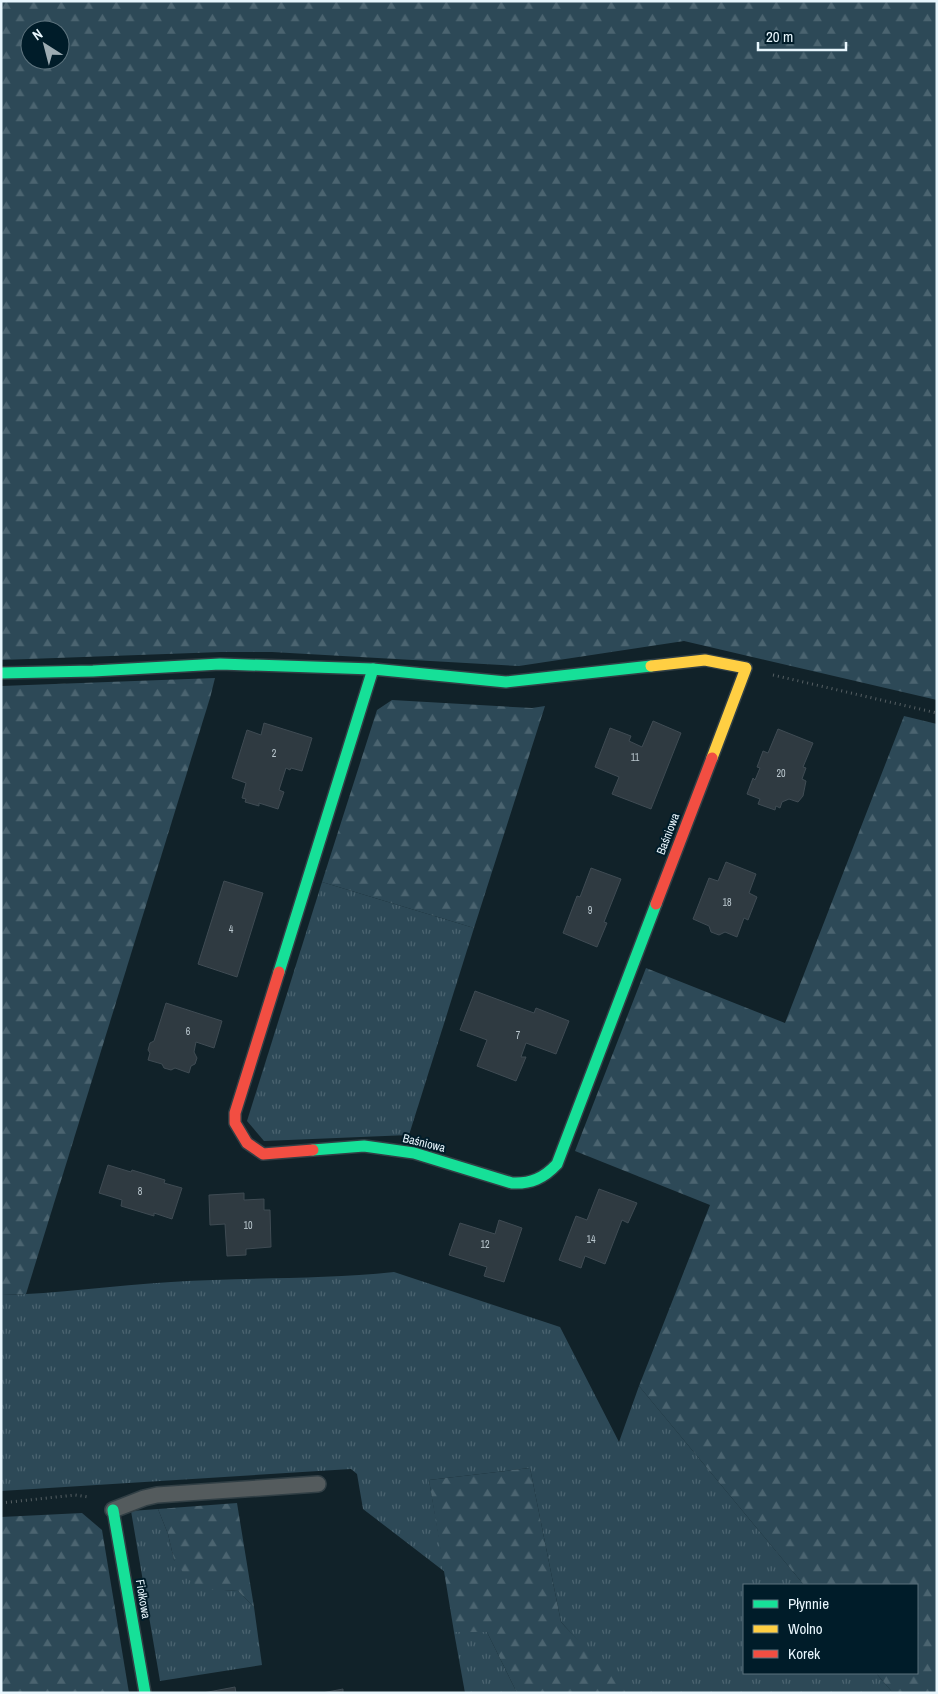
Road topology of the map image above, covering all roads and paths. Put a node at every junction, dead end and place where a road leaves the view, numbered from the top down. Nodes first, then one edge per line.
1 (746, 668) junction
2 (373, 669) junction
3 (1, 673) edge
4 (937, 713) edge
5 (318, 1484) dead end
6 (1, 1503) edge
7 (113, 1510) junction
8 (145, 1693) edge

1 - 2 street
1 - 2 street, Baśniowa
1 - 4 path
2 - 3 street
5 - 7 lane
6 - 7 path
7 - 8 street, Fiołkowa

